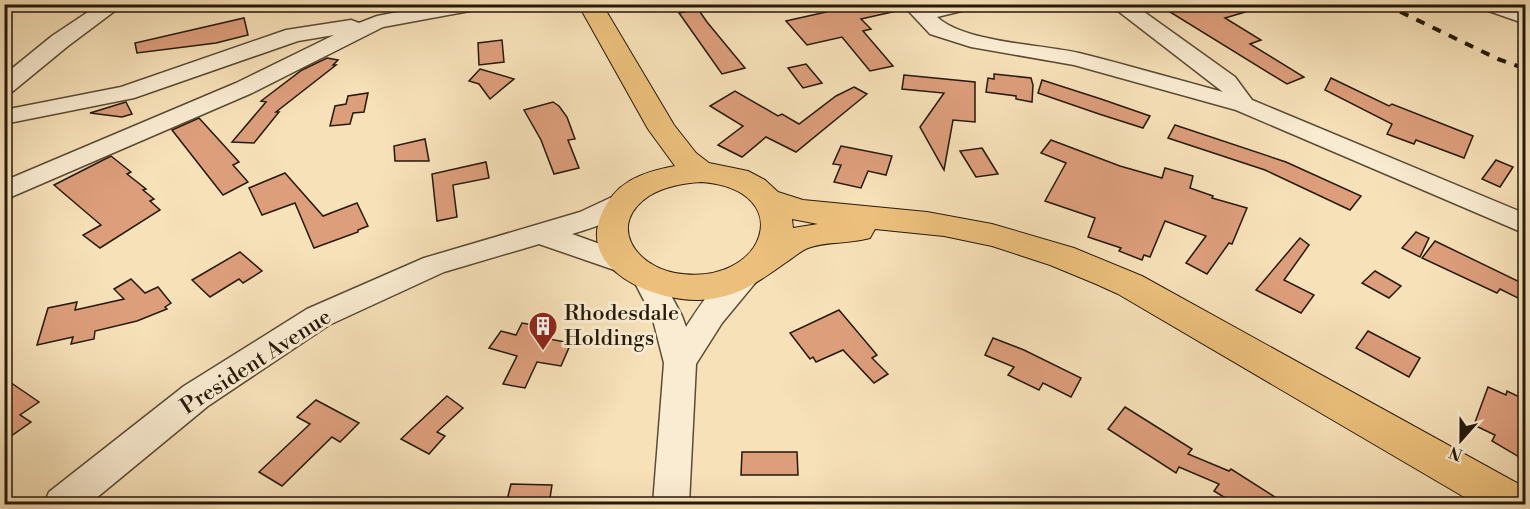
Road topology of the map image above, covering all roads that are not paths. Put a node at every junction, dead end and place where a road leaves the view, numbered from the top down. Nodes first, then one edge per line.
1 (114, 4) edge
2 (475, 4) edge
3 (590, 4) edge
4 (967, 4) edge
5 (1119, 4) edge
6 (1487, 4) edge
7 (916, 9) edge
8 (1526, 18) edge
9 (377, 22) junction
10 (4, 87) edge
11 (1244, 105) junction
12 (4, 117) edge
13 (662, 129) junction
14 (702, 172) junction
15 (4, 191) edge
16 (633, 194) junction
17 (769, 200) junction
18 (1526, 225) edge
19 (540, 234) junction
20 (755, 267) junction
21 (637, 272) junction
22 (680, 363) junction
23 (62, 504) edge
24 (671, 504) edge
25 (1479, 504) edge
26 (1514, 504) edge

1 - 10 street
2 - 9 street
3 - 13 highway
4 - 7 street
5 - 11 street
6 - 8 street
7 - 11 street
9 - 12 street
9 - 15 street
11 - 18 street
13 - 14 highway
13 - 16 highway
14 - 16 highway
14 - 17 highway
16 - 19 street, President Avenue
16 - 21 highway
17 - 20 highway
17 - 26 highway
19 - 21 street
19 - 23 street, President Avenue
20 - 21 highway
20 - 22 street
20 - 25 highway
21 - 22 street
22 - 24 street

